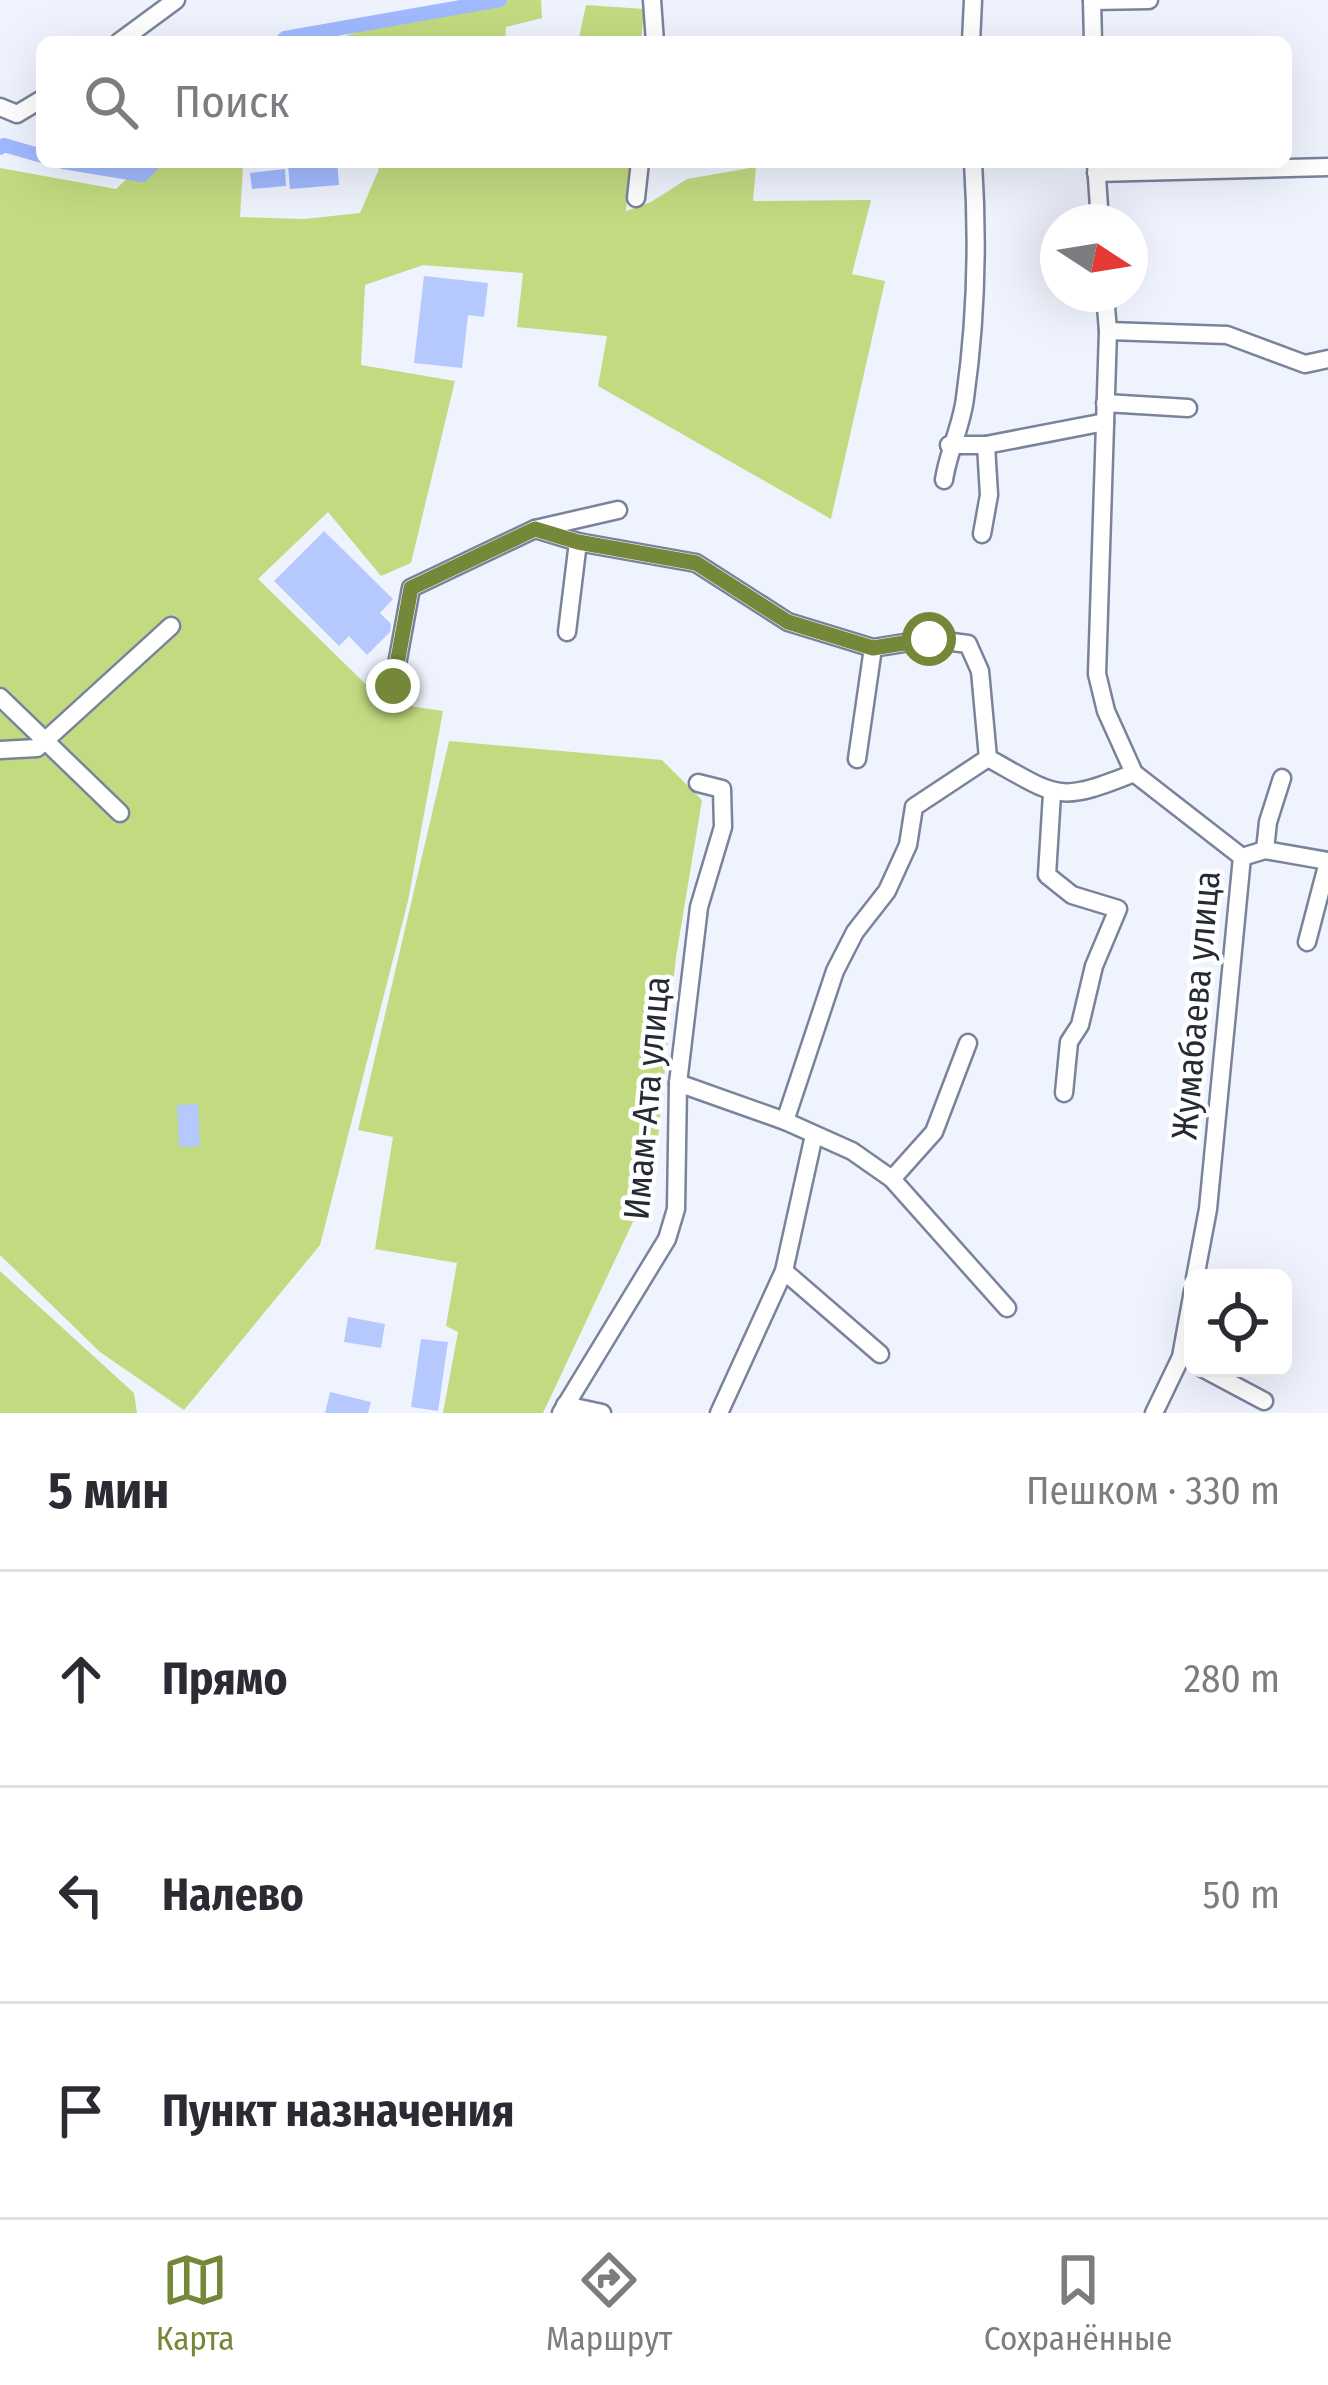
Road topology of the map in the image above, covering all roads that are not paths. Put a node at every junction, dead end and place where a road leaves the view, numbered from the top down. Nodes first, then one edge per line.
1 (176, 0) edge
2 (652, 0) edge
3 (973, 0) edge
4 (1149, 0) edge
5 (1092, 1) edge
6 (127, 36) edge
7 (655, 36) edge
8 (971, 36) edge
9 (1093, 36) edge
10 (36, 103) edge
11 (0, 107) edge
12 (1292, 167) edge
13 (1328, 167) edge
14 (639, 168) edge
15 (973, 168) edge
16 (1096, 168) edge
17 (636, 198) dead end
18 (1099, 204) edge
19 (1106, 312) edge
20 (1108, 331) junction
21 (1328, 359) edge
22 (1187, 408) dead end
23 (1105, 412) junction
24 (986, 445) junction
25 (950, 446) junction
26 (944, 480) dead end
27 (618, 510) dead end
28 (535, 529) junction
29 (982, 534) dead end
30 (578, 542) junction
31 (171, 626) dead end
32 (567, 632) dead end
33 (873, 648) junction
34 (393, 686) dead end
35 (0, 697) edge
36 (45, 740) junction
37 (0, 750) edge
38 (988, 758) junction
39 (856, 759) dead end
40 (1134, 773) junction
41 (1282, 778) dead end
42 (698, 782) dead end
43 (1052, 794) junction
44 (120, 813) dead end
45 (1264, 850) junction
46 (1242, 856) junction
47 (1328, 862) edge
48 (1307, 942) dead end
49 (968, 1043) dead end
50 (679, 1083) junction
51 (1064, 1093) dead end
52 (784, 1120) junction
53 (814, 1135) junction
54 (892, 1179) junction
55 (1198, 1269) edge
56 (784, 1271) junction
57 (1006, 1308) dead end
58 (880, 1354) dead end
59 (1184, 1365) edge
60 (1219, 1377) edge
61 (1264, 1401) dead end
62 (564, 1409) edge
63 (602, 1413) edge
64 (719, 1413) edge
65 (1154, 1413) edge

1 - 6 street
2 - 7 street
3 - 8 street
4 - 5 street
5 - 9 street
10 - 11 street
12 - 13 street
14 - 17 street
15 - 25 street
16 - 18 street
19 - 20 street, Жумабаева улица
20 - 21 street
20 - 23 street, Жумабаева улица
22 - 23 street
23 - 24 street
23 - 40 street, Жумабаева улица
24 - 25 street
24 - 29 street
25 - 26 street
27 - 28 street
28 - 30 street
28 - 34 street
30 - 32 street
30 - 33 street
31 - 36 street
33 - 38 street
33 - 39 street
35 - 36 street
36 - 37 street
36 - 44 street
38 - 43 street
38 - 52 street
40 - 43 street
40 - 46 street, Жумабаева улица
41 - 45 street
42 - 50 street, Имам-Ата улица
43 - 51 street
45 - 46 street
45 - 47 street
46 - 55 street, Жумабаева улица
47 - 48 street
49 - 54 street
50 - 52 street
50 - 62 street, Имам-Ата улица
52 - 53 street
53 - 54 street
53 - 56 street
54 - 57 street
56 - 58 street
56 - 64 street
59 - 65 street
60 - 61 street
62 - 63 street

